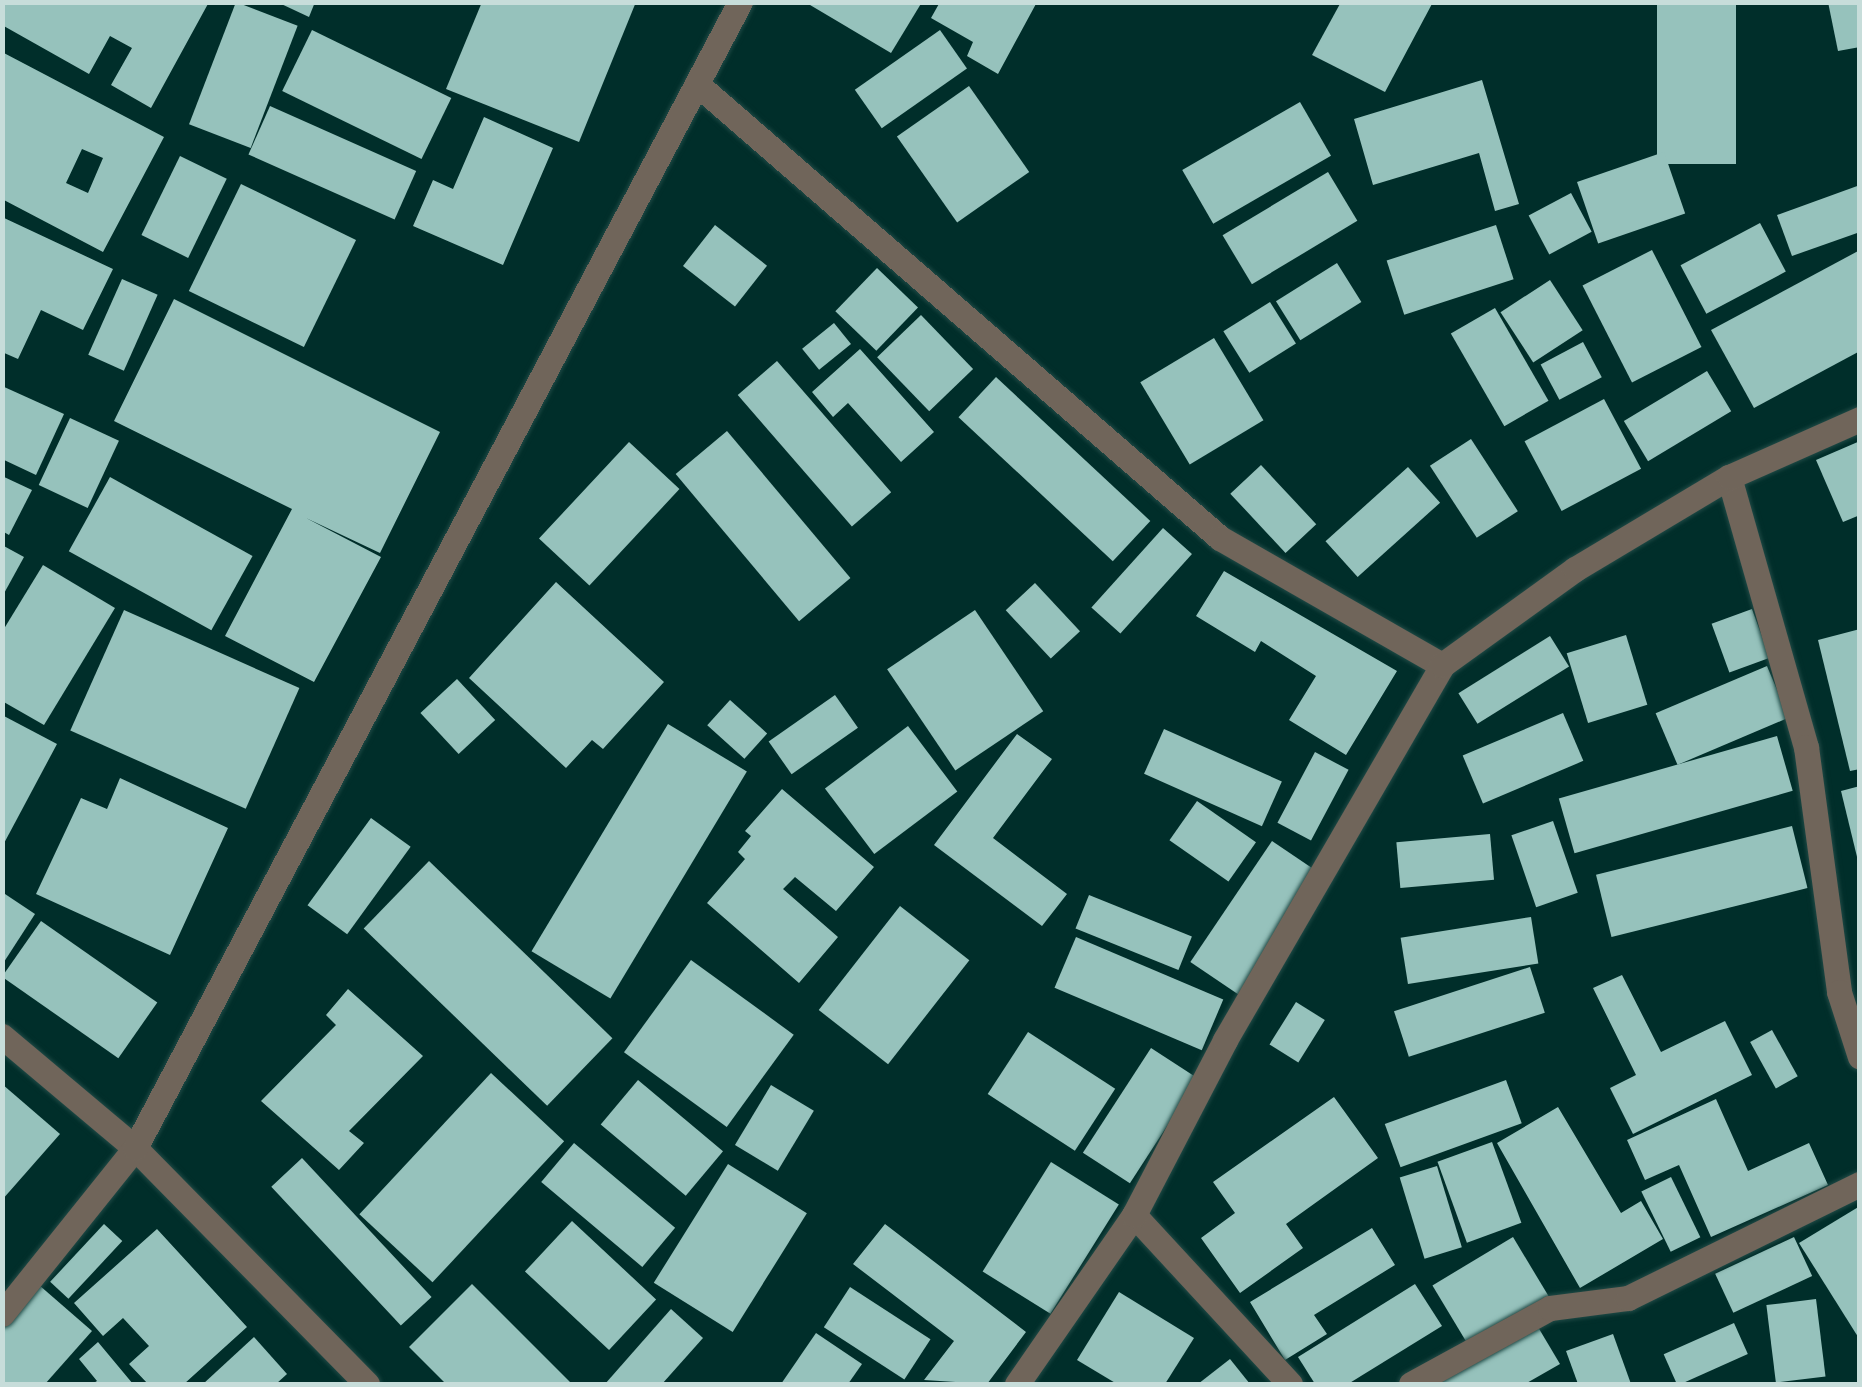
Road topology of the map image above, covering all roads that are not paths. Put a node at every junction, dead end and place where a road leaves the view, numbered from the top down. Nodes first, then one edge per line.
1 (740, 2) edge
2 (697, 84) junction
3 (1860, 419) edge
4 (1729, 476) junction
5 (1442, 665) junction
6 (2, 1036) edge
7 (1860, 1057) edge
8 (135, 1148) junction
9 (1860, 1184) edge
10 (1134, 1215) junction
11 (2, 1314) edge
12 (367, 1384) edge
13 (1017, 1384) edge
14 (1290, 1384) edge
15 (1412, 1384) edge

1 - 2 street
2 - 5 street
2 - 8 street
3 - 4 street
4 - 5 street
4 - 7 street
5 - 10 street
6 - 8 street
8 - 11 street
8 - 12 street
9 - 15 street
10 - 13 street
10 - 14 street

